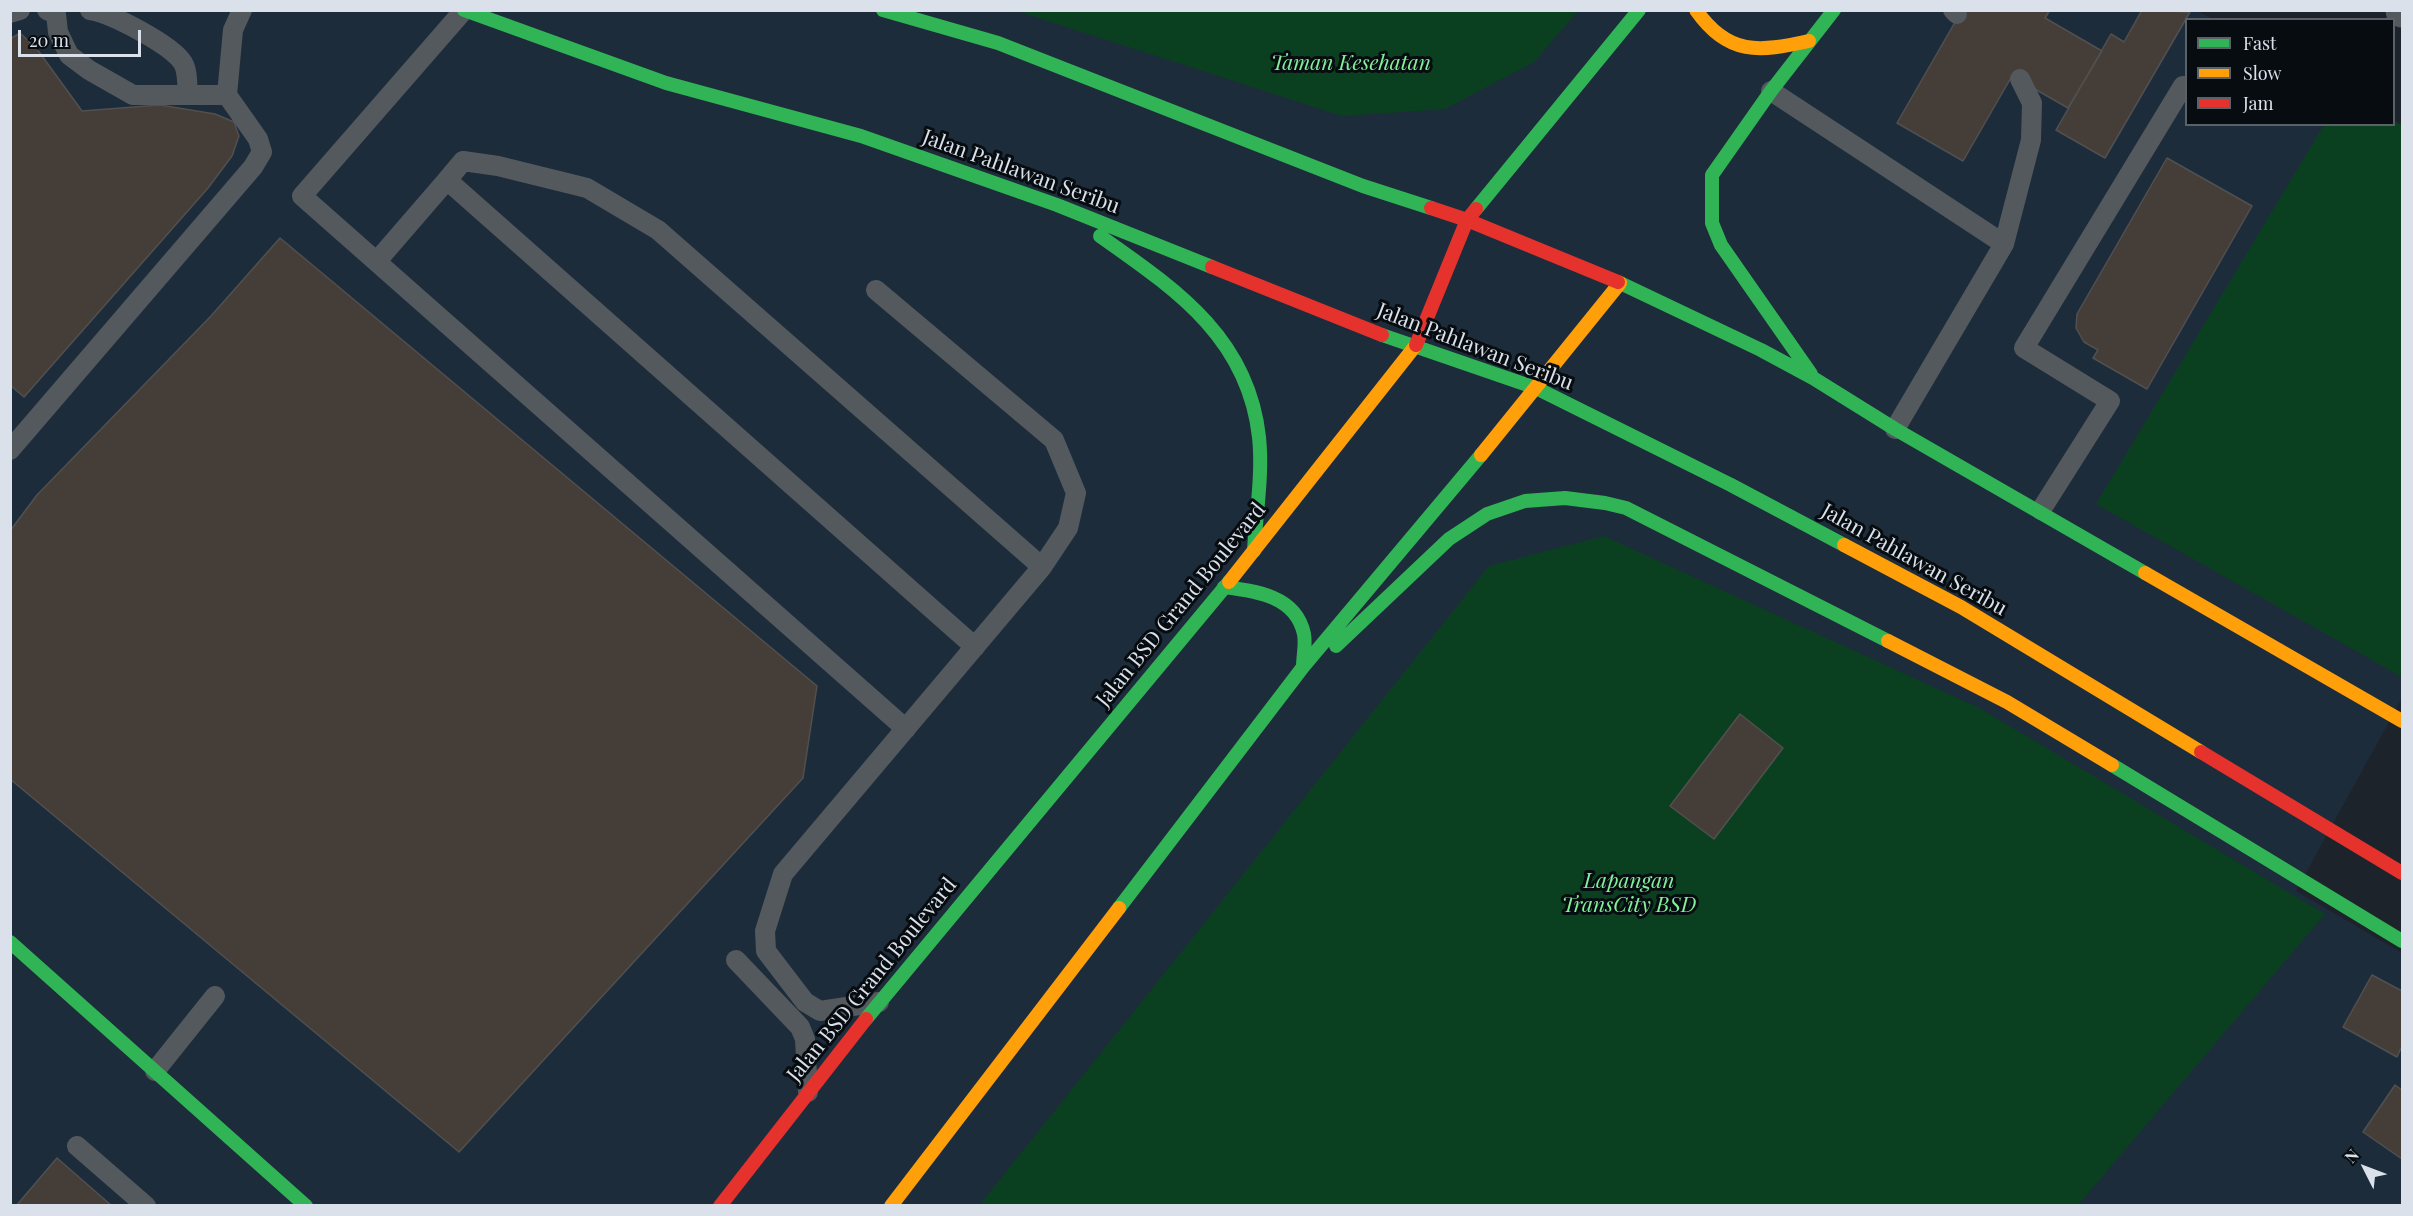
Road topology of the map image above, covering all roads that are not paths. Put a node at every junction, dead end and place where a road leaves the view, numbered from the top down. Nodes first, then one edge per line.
1 (90, 10) edge
2 (242, 10) edge
3 (464, 10) edge
4 (883, 10) edge
5 (1639, 10) edge
6 (1696, 10) edge
7 (1834, 10) edge
8 (58, 12) edge
9 (1809, 41) junction
10 (2020, 79) dead end
11 (2183, 86) dead end
12 (1771, 91) junction
13 (227, 95) junction
14 (189, 96) junction
15 (447, 180) junction
16 (1057, 205) junction
17 (1467, 220) junction
18 (2004, 244) junction
19 (377, 261) junction
20 (1620, 283) junction
21 (876, 290) dead end
22 (1415, 348) junction
23 (1814, 378) junction
24 (1536, 388) junction
25 (1895, 429) junction
26 (10, 450) edge
27 (2041, 510) junction
28 (1254, 551) junction
29 (1042, 567) junction
30 (1224, 587) junction
31 (975, 647) junction
32 (1303, 667) junction
33 (1281, 697) junction
34 (2403, 721) edge
35 (906, 729) junction
36 (2403, 873) edge
37 (2403, 941) edge
38 (10, 942) edge
39 (736, 960) dead end
40 (788, 979) junction
41 (215, 996) dead end
42 (771, 997) junction
43 (879, 1002) junction
44 (155, 1071) junction
45 (808, 1092) junction
46 (77, 1146) dead end
47 (147, 1206) edge
48 (306, 1206) edge
49 (720, 1206) edge
50 (891, 1206) edge

1 - 14 lane
2 - 13 lane
3 - 16 main road, Jalan Pahlawan Seribu
3 - 19 lane
4 - 17 main road
5 - 17 main road, Jalan BSD Grand Boulevard
6 - 9 main road
7 - 9 main road
8 - 14 lane
9 - 12 main road
10 - 18 lane
11 - 27 lane
12 - 18 lane
12 - 23 main road
13 - 14 lane
13 - 26 lane
15 - 19 lane
15 - 29 lane
15 - 31 lane
16 - 22 main road, Jalan Pahlawan Seribu
16 - 28 main road
17 - 20 main road
17 - 22 main road, Jalan BSD Grand Boulevard
18 - 25 lane
19 - 35 lane
20 - 23 main road
20 - 24 main road
21 - 29 lane
22 - 24 main road, Jalan Pahlawan Seribu
22 - 28 main road, Jalan BSD Grand Boulevard
23 - 25 main road
24 - 32 main road
24 - 36 main road, Jalan Pahlawan Seribu
25 - 27 main road
27 - 34 main road
28 - 30 main road, Jalan BSD Grand Boulevard
29 - 31 lane
30 - 32 main road
30 - 43 main road, Jalan BSD Grand Boulevard
31 - 35 lane
32 - 33 main road
33 - 37 main road
33 - 50 main road
35 - 40 lane
38 - 44 main road
39 - 42 lane
40 - 42 lane
40 - 43 lane
41 - 44 lane
42 - 45 lane
43 - 45 main road, Jalan BSD Grand Boulevard
44 - 48 main road
45 - 49 main road, Jalan BSD Grand Boulevard
46 - 47 lane

